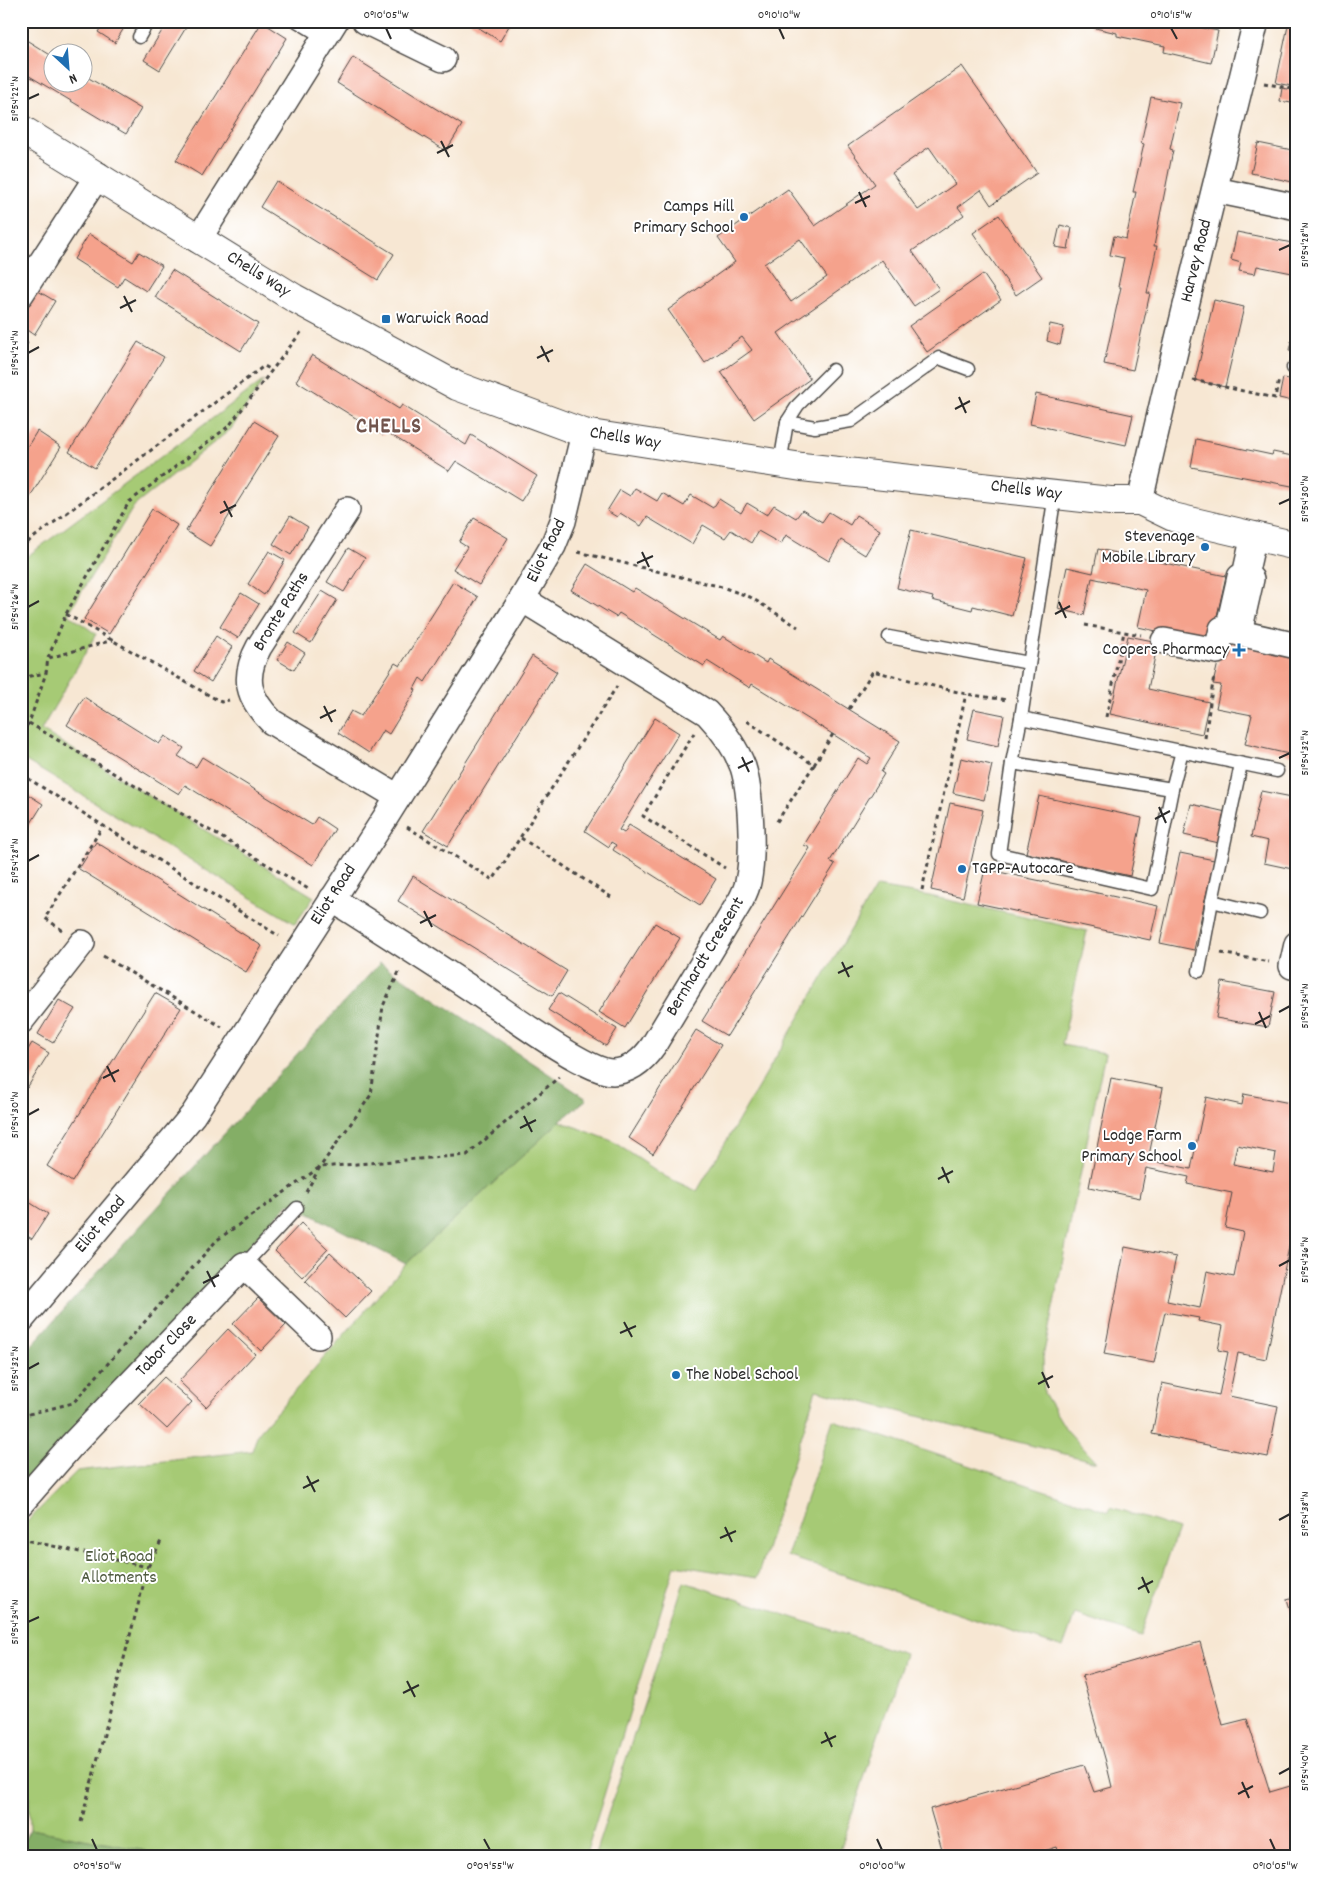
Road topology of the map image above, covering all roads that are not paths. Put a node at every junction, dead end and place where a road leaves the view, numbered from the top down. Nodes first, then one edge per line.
1 (148, 21) edge
2 (297, 21) edge
3 (365, 21) edge
4 (1256, 21) edge
5 (330, 30) edge
6 (139, 37) dead end
7 (442, 59) dead end
8 (21, 129) edge
9 (98, 175) junction
10 (1215, 190) junction
11 (1297, 207) edge
12 (198, 240) junction
13 (21, 294) edge
14 (968, 369) dead end
15 (833, 370) dead end
16 (787, 422) junction
17 (584, 433) junction
18 (780, 464) junction
19 (1055, 494) junction
20 (1140, 501) junction
21 (347, 510) dead end
22 (1254, 535) junction
23 (1297, 546) edge
24 (1246, 571) dead end
25 (522, 598) junction
26 (889, 637) dead end
27 (1164, 641) road end
28 (1297, 646) edge
29 (1029, 663) junction
30 (1021, 718) junction
31 (1182, 752) junction
32 (1012, 763) junction
33 (1242, 764) junction
34 (1278, 771) dead end
35 (1172, 789) junction
36 (392, 806) junction
37 (331, 900) junction
38 (1212, 901) junction
39 (1260, 913) dead end
40 (82, 943) road end
41 (1199, 972) dead end
42 (21, 1022) edge
43 (296, 1208) road end
44 (244, 1266) junction
45 (24, 1312) edge
46 (318, 1336) dead end
47 (21, 1502) edge

1 - 6 lane
2 - 5 lane
3 - 7 street
4 - 10 street, Harvey Road
5 - 12 street
8 - 9 street, Chells Way
9 - 12 street, Chells Way
9 - 13 street
10 - 11 street
10 - 20 street, Harvey Road
12 - 17 street, Chells Way
14 - 16 lane
15 - 16 lane
16 - 18 lane
17 - 18 street, Chells Way
17 - 25 street, Eliot Road
18 - 19 street, Chells Way
19 - 20 street, Chells Way
19 - 29 lane
20 - 22 street, Chells Way
21 - 36 street, Bronte Paths
22 - 23 street, Chells Way
22 - 24 street
25 - 36 street, Eliot Road
25 - 37 street, Bernhardt Crescent
26 - 29 lane
27 - 28 street
29 - 30 lane
30 - 31 lane
30 - 32 lane
31 - 33 lane
31 - 35 lane
32 - 35 lane
32 - 35 lane
33 - 34 lane
33 - 38 lane
36 - 37 street, Eliot Road
37 - 45 street, Eliot Road
38 - 39 lane
38 - 41 lane
40 - 42 street
43 - 44 lane
44 - 46 street
44 - 47 street, Tabor Close

